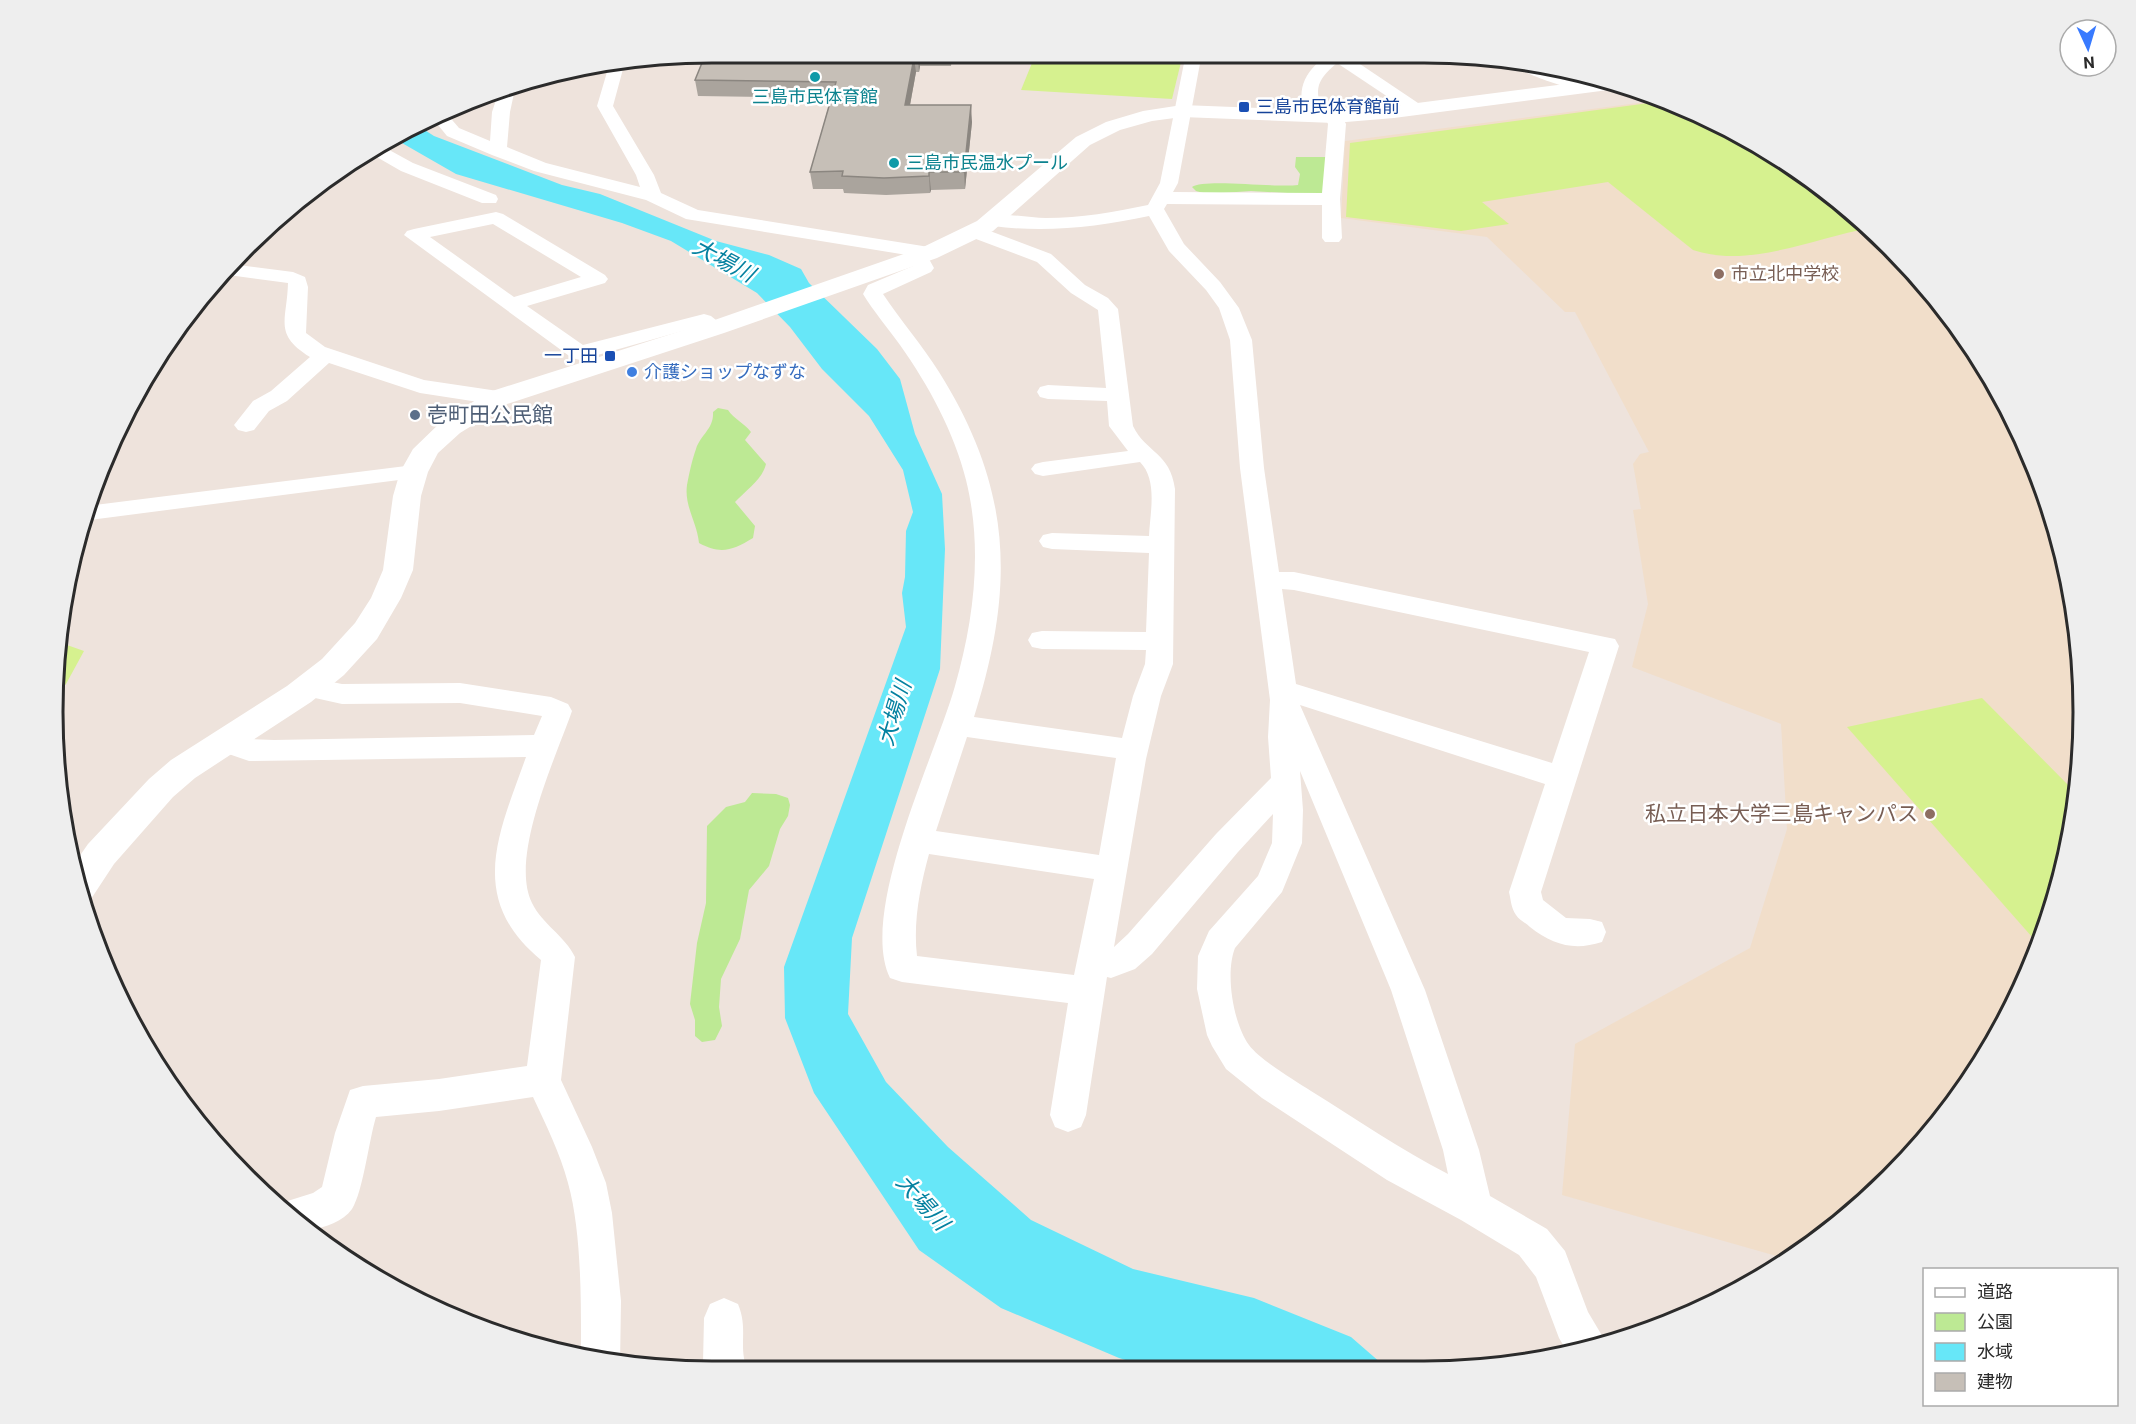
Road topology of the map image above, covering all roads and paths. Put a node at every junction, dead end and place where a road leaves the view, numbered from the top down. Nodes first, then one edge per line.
1 (1191, 63) edge
2 (1327, 63) edge
3 (1348, 63) edge
4 (616, 71) edge
5 (1550, 75) edge
6 (1595, 86) edge
7 (1585, 87) junction
8 (506, 96) edge
9 (1418, 109) junction
10 (1182, 111) junction
11 (1325, 117) junction
12 (443, 122) edge
13 (498, 151) junction
14 (382, 153) edge
15 (654, 196) junction
16 (489, 199) dead end
17 (1331, 199) junction
18 (1158, 203) junction
19 (984, 226) junction
20 (1332, 238) dead end
21 (923, 254) junction
22 (237, 271) edge
23 (511, 304) junction
24 (716, 328) junction
25 (324, 356) junction
26 (1048, 392) dead end
27 (1118, 395) junction
28 (498, 398) junction
29 (246, 425) dead end
30 (1146, 454) junction
31 (1043, 469) dead end
32 (414, 472) junction
33 (94, 513) edge
34 (1052, 541) dead end
35 (1161, 545) junction
36 (1268, 580) junction
37 (1042, 640) dead end
38 (1160, 641) junction
39 (307, 687) junction
40 (1284, 696) junction
41 (955, 725) junction
42 (227, 742) junction
43 (545, 746) junction
44 (1133, 750) junction
45 (1563, 778) junction
46 (1285, 782) junction
47 (918, 840) junction
48 (1111, 869) junction
49 (85, 879) edge
50 (1590, 932) dead end
51 (1095, 961) junction
52 (1087, 992) junction
53 (543, 1080) junction
54 (1068, 1115) dead end
55 (1474, 1207) junction
56 (302, 1214) edge
57 (724, 1318) dead end
58 (1584, 1341) edge
59 (601, 1351) edge
60 (723, 1361) edge

1 - 10 street
2 - 11 street
3 - 9 street
4 - 15 street
5 - 7 street
6 - 7 street
7 - 9 street
8 - 13 street
9 - 11 street
10 - 11 street
10 - 18 street
10 - 19 street
11 - 17 street
12 - 13 street
13 - 15 street
14 - 16 street
15 - 21 street
17 - 18 street
17 - 20 street
18 - 19 street
18 - 36 street
19 - 21 street
19 - 27 street
21 - 24 street
21 - 41 street
22 - 25 street
23 - 23 street
23 - 24 street
24 - 28 street
25 - 28 street
25 - 29 street
26 - 27 street
27 - 30 street
28 - 32 street
30 - 31 street
30 - 35 street
32 - 33 street
32 - 39 street
34 - 35 street
35 - 38 street
36 - 40 street
36 - 45 street
37 - 38 street
38 - 44 street
39 - 42 street
39 - 43 street
40 - 45 street
40 - 46 street
40 - 55 street
41 - 44 street
41 - 47 street
42 - 43 street
42 - 49 street
43 - 53 street
44 - 48 street
45 - 50 street
46 - 51 street
46 - 55 street
47 - 48 street
47 - 52 street
48 - 51 street
51 - 52 street
52 - 54 street
53 - 56 street
53 - 59 street
55 - 58 street
57 - 60 street

